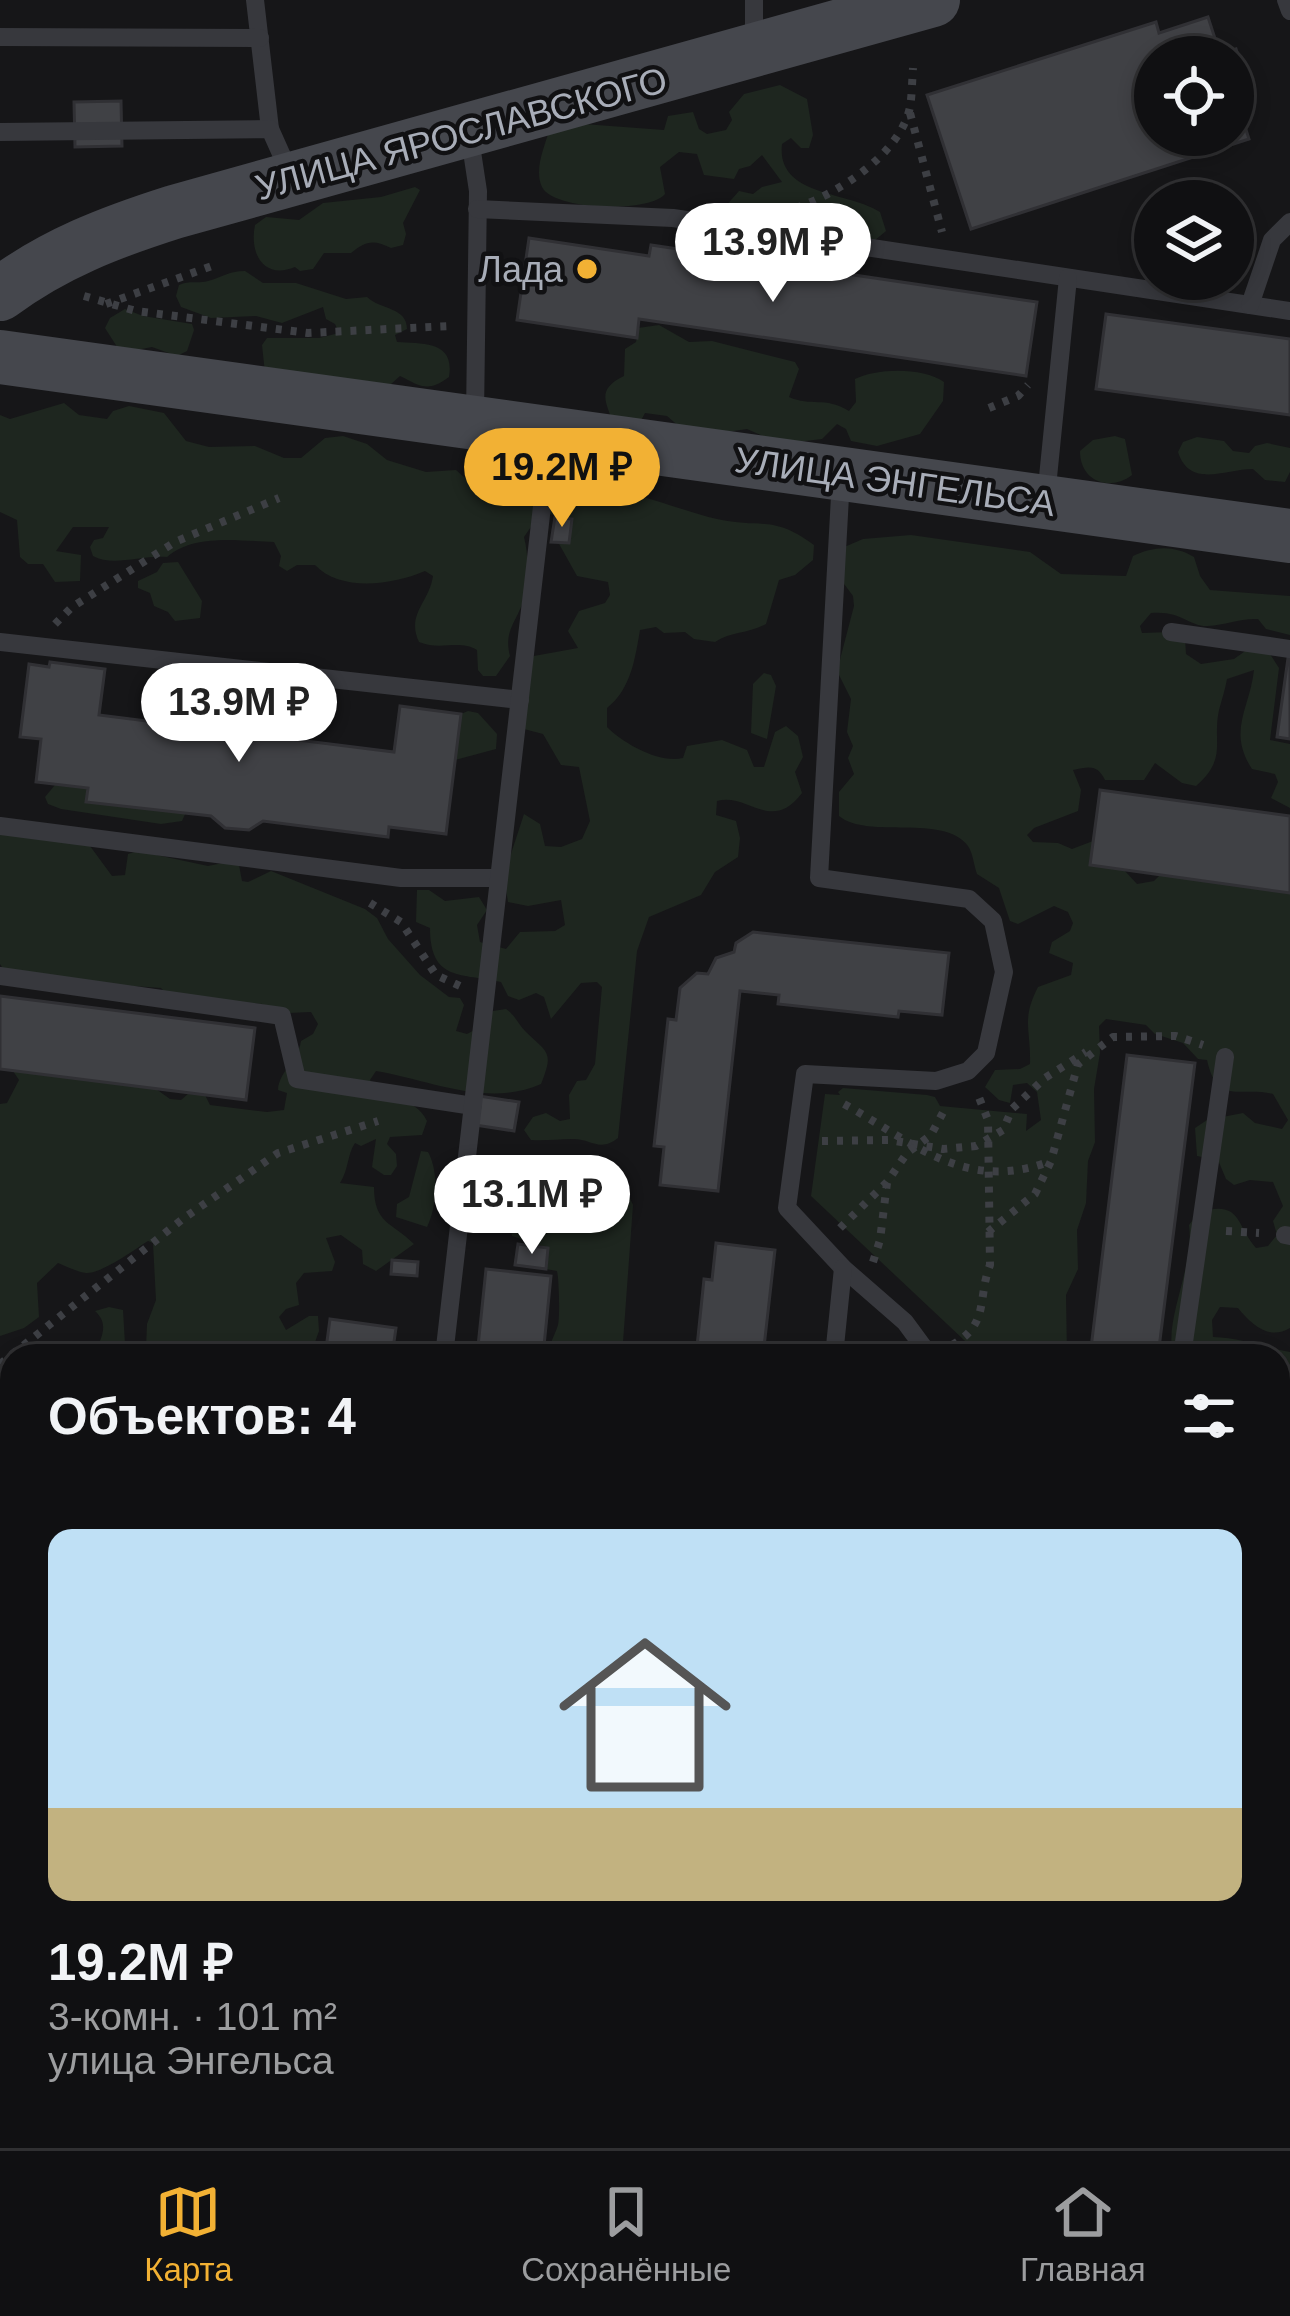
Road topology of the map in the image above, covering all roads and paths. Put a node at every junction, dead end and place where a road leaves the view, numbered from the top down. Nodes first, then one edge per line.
1 (256, 0) edge
2 (754, 0) edge
3 (1286, 0) edge
4 (924, 1) edge
5 (1290, 11) edge
6 (0, 37) edge
7 (260, 38) junction
8 (754, 53) junction
9 (913, 68) dead end
10 (910, 112) junction
11 (269, 129) junction
12 (0, 132) edge
13 (469, 132) junction
14 (293, 180) junction
15 (477, 209) junction
16 (1290, 223) edge
17 (740, 228) junction
18 (948, 259) junction
19 (212, 266) dead end
20 (1068, 278) junction
21 (12, 285) edge
22 (106, 304) junction
23 (1250, 305) junction
24 (1290, 311) edge
25 (475, 325) junction
26 (0, 357) edge
27 (475, 421) junction
28 (551, 431) junction
29 (841, 474) junction
30 (279, 498) dead end
31 (1045, 502) junction
32 (1290, 536) edge
33 (1171, 632) dead end
34 (0, 642) edge
35 (32, 646) junction
36 (1290, 650) edge
37 (520, 700) junction
38 (0, 826) edge
39 (310, 866) junction
40 (499, 878) junction
41 (0, 976) edge
42 (485, 998) junction
43 (1100, 1045) junction
44 (1225, 1057) joint
45 (805, 1074) junction
46 (960, 1074) junction
47 (473, 1106) junction
48 (386, 1119) dead end
49 (797, 1134) junction
50 (986, 1138) junction
51 (915, 1147) junction
52 (1051, 1161) junction
53 (989, 1169) junction
54 (886, 1182) junction
55 (1201, 1228) junction
56 (988, 1232) junction
57 (1287, 1235) edge
58 (820, 1243) junction
59 (843, 1268) junction
60 (862, 1285) junction
61 (25, 1344) edge
62 (445, 1344) edge
63 (835, 1344) edge
64 (929, 1344) edge
65 (953, 1344) edge
66 (1184, 1344) edge

1 - 7 lane
2 - 8 lane
3 - 5 lane
4 - 8 street, УЛИЦА ЯРОСЛАВСКОГО
6 - 7 lane
7 - 11 lane
8 - 13 street, УЛИЦА ЯРОСЛАВСКОГО
9 - 10 path
10 - 17 path
10 - 18 path
11 - 12 lane
11 - 14 lane
13 - 14 street, УЛИЦА ЯРОСЛАВСКОГО
13 - 15 lane
14 - 21 street, УЛИЦА ЯРОСЛАВСКОГО
15 - 17 lane
15 - 25 lane
16 - 23 lane
17 - 18 lane
18 - 20 lane
19 - 22 path
20 - 23 lane
20 - 31 lane
21 - 22 path
22 - 25 path
23 - 24 lane
25 - 27 lane
26 - 27 street, УЛИЦА ЭНГЕЛЬСА
27 - 28 street, УЛИЦА ЭНГЕЛЬСА
28 - 29 street, УЛИЦА ЭНГЕЛЬСА
28 - 37 lane
29 - 31 street, УЛИЦА ЭНГЕЛЬСА
29 - 46 lane
30 - 35 path
31 - 32 street, УЛИЦА ЭНГЕЛЬСА
33 - 36 lane
34 - 35 lane
35 - 37 lane
37 - 40 lane
38 - 39 lane
39 - 40 lane
39 - 42 path
40 - 42 lane
41 - 47 lane
42 - 47 lane
43 - 44 path
43 - 50 path
43 - 52 path
44 - 55 lane
45 - 46 lane
45 - 49 lane
45 - 51 path
46 - 50 path
46 - 51 path
47 - 62 lane
48 - 61 path
49 - 51 path
49 - 58 lane
50 - 51 path
50 - 53 path
51 - 53 path
51 - 54 path
52 - 53 path
52 - 56 path
53 - 56 path
54 - 58 path
54 - 60 path
55 - 57 path
55 - 66 lane
56 - 65 path
58 - 59 lane
59 - 60 lane
59 - 63 lane
60 - 64 lane

